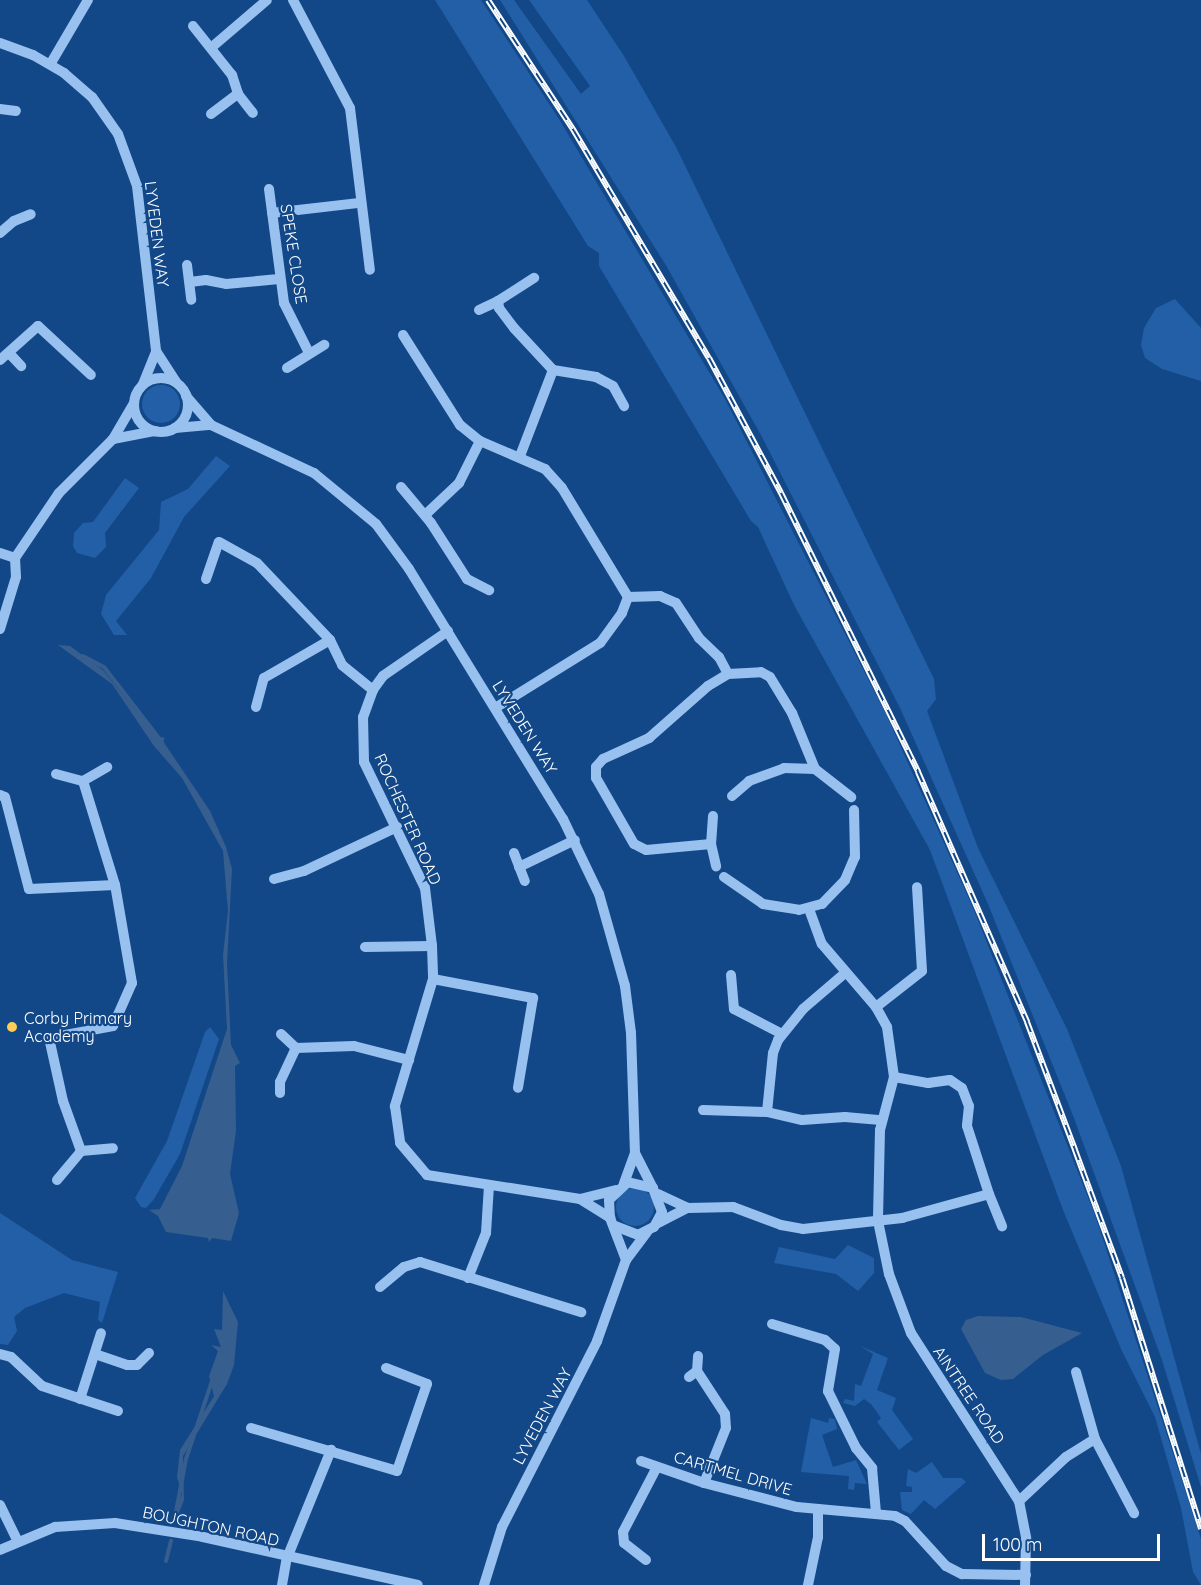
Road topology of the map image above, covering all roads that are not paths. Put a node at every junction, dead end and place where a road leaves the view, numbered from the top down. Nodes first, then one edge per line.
1 (88, 0) edge
2 (267, 0) edge
3 (292, 0) edge
4 (193, 26) dead end
5 (0, 43) edge
6 (212, 47) junction
7 (51, 63) junction
8 (238, 94) junction
9 (0, 109) edge
10 (16, 111) dead end
11 (253, 113) dead end
12 (211, 114) dead end
13 (269, 189) dead end
14 (359, 203) junction
15 (272, 213) junction
16 (31, 214) dead end
17 (0, 233) edge
18 (188, 265) dead end
19 (370, 270) dead end
20 (534, 278) dead end
21 (279, 279) junction
22 (190, 282) junction
23 (191, 300) dead end
24 (498, 301) junction
25 (479, 310) dead end
26 (403, 335) dead end
27 (324, 345) dead end
28 (156, 351) junction
29 (309, 353) junction
30 (5, 357) edge
31 (21, 366) dead end
32 (287, 368) dead end
33 (554, 370) junction
34 (91, 375) dead end
35 (177, 383) junction
36 (143, 384) junction
37 (186, 396) junction
38 (134, 404) junction
39 (624, 406) dead end
40 (211, 425) junction
41 (175, 428) junction
42 (155, 431) junction
43 (113, 439) junction
44 (480, 441) junction
45 (520, 456) junction
46 (400, 487) dead end
47 (425, 515) junction
48 (0, 553) edge
49 (15, 558) junction
50 (206, 579) dead end
51 (489, 590) dead end
52 (628, 597) junction
53 (0, 629) edge
54 (448, 631) junction
55 (330, 640) junction
56 (728, 674) junction
57 (373, 690) junction
58 (256, 707) dead end
59 (495, 708) junction
60 (107, 767) dead end
61 (815, 770) junction
62 (56, 774) dead end
63 (83, 781) junction
64 (0, 795) edge
65 (732, 796) dead end
66 (850, 797) dead end
67 (854, 810) dead end
68 (713, 816) dead end
69 (397, 827) junction
70 (575, 840) junction
71 (711, 844) junction
72 (514, 853) dead end
73 (716, 866) dead end
74 (519, 867) junction
75 (724, 877) dead end
76 (274, 879) dead end
77 (525, 881) dead end
78 (115, 885) junction
79 (917, 887) dead end
80 (809, 909) junction
81 (432, 946) junction
82 (365, 947) dead end
83 (845, 973) junction
84 (731, 975) dead end
85 (433, 979) junction
86 (876, 1007) junction
87 (281, 1034) dead end
88 (782, 1035) junction
89 (296, 1048) junction
90 (409, 1060) junction
91 (894, 1077) junction
92 (518, 1088) dead end
93 (280, 1094) dead end
94 (703, 1110) dead end
95 (767, 1112) junction
96 (881, 1120) junction
97 (113, 1148) dead end
98 (81, 1151) junction
99 (635, 1153) junction
100 (57, 1180) dead end
101 (489, 1185) junction
102 (620, 1187) junction
103 (655, 1191) junction
104 (989, 1194) junction
105 (580, 1199) junction
106 (688, 1208) junction
107 (878, 1221) junction
108 (613, 1222) junction
109 (656, 1224) junction
110 (1002, 1226) dead end
111 (647, 1232) junction
112 (626, 1260) junction
113 (468, 1278) junction
114 (380, 1287) dead end
115 (582, 1312) dead end
116 (772, 1324) dead end
117 (101, 1333) dead end
118 (149, 1353) dead end
119 (0, 1354) edge
120 (95, 1354) junction
121 (698, 1356) dead end
122 (386, 1368) dead end
123 (1076, 1372) dead end
124 (80, 1399) junction
125 (118, 1411) dead end
126 (251, 1428) dead end
127 (1095, 1439) junction
128 (332, 1450) junction
129 (641, 1461) dead end
130 (657, 1467) junction
131 (704, 1483) junction
132 (1019, 1501) junction
133 (0, 1505) edge
134 (818, 1509) junction
135 (1134, 1513) dead end
136 (876, 1514) junction
137 (16, 1540) junction
138 (0, 1550) edge
139 (287, 1558) junction
140 (646, 1560) dead end
141 (1025, 1580) edge
142 (282, 1585) edge
143 (418, 1585) edge
144 (484, 1585) edge
145 (808, 1585) edge

1 - 7 street
2 - 6 street
3 - 14 street
4 - 6 street
5 - 7 street, LYVEDEN WAY
6 - 8 street
7 - 28 street, LYVEDEN WAY
8 - 11 street
8 - 12 street
9 - 10 street
13 - 15 street, SPEKE CLOSE
14 - 15 street
14 - 19 street
15 - 21 street, SPEKE CLOSE
16 - 17 street
18 - 22 street
20 - 24 street
21 - 22 street
21 - 29 street, SPEKE CLOSE
22 - 23 street
24 - 25 street
24 - 33 street
26 - 44 street
27 - 29 street
28 - 35 street, LYVEDEN WAY
28 - 36 street, LYVEDEN WAY
29 - 32 street
30 - 31 street
30 - 34 street
33 - 39 street
33 - 45 street
35 - 36 street
35 - 37 street
36 - 38 street
37 - 40 street, LYVEDEN WAY
37 - 41 street
38 - 42 street
38 - 43 street
40 - 41 street, LYVEDEN WAY
40 - 54 street, LYVEDEN WAY
41 - 42 street
42 - 43 street
43 - 49 street
44 - 45 street
44 - 47 street
45 - 52 street
46 - 47 street
47 - 51 street
48 - 49 street
49 - 53 street
50 - 55 street
52 - 56 street
52 - 59 street
54 - 57 street, ROCHESTER ROAD
54 - 59 street, LYVEDEN WAY
55 - 57 street
55 - 58 street
56 - 61 street
56 - 71 street
57 - 69 street, ROCHESTER ROAD
59 - 70 street, LYVEDEN WAY
60 - 63 street
61 - 65 street
61 - 66 street
62 - 63 street
63 - 78 street
64 - 78 street
67 - 80 street
68 - 71 street
69 - 76 street
69 - 81 street, ROCHESTER ROAD
70 - 74 street
70 - 99 street, LYVEDEN WAY
71 - 73 street
72 - 74 street
74 - 77 street
75 - 80 street
78 - 98 street
79 - 86 street
80 - 83 street
81 - 82 street
81 - 85 street, ROCHESTER ROAD
83 - 86 street
83 - 88 street
84 - 88 street
85 - 90 street, ROCHESTER ROAD
85 - 92 street
86 - 91 street
87 - 89 street
88 - 95 street
89 - 90 street
89 - 93 street
90 - 101 street, ROCHESTER ROAD
91 - 96 street, AINTREE ROAD
91 - 104 street
94 - 95 street
95 - 96 street
96 - 107 street, AINTREE ROAD
97 - 98 street
98 - 100 street
99 - 102 street, LYVEDEN WAY
99 - 103 street, LYVEDEN WAY
101 - 105 street, ROCHESTER ROAD
101 - 113 street
102 - 103 street
102 - 105 street, ROCHESTER ROAD
102 - 108 street, LYVEDEN WAY
103 - 106 street
103 - 109 street, LYVEDEN WAY
104 - 107 street
104 - 110 street
105 - 108 street, ROCHESTER ROAD
106 - 107 street
106 - 109 street
107 - 132 street, AINTREE ROAD
108 - 111 street
108 - 112 street, LYVEDEN WAY
109 - 111 street, LYVEDEN WAY
111 - 112 street, LYVEDEN WAY
112 - 144 street, LYVEDEN WAY
113 - 114 street
113 - 115 street
116 - 136 street
117 - 120 street
118 - 120 street
119 - 124 street
120 - 124 street
121 - 131 street
122 - 128 street
123 - 127 street
124 - 125 street
126 - 128 street
127 - 132 street
127 - 135 street
128 - 139 street
129 - 130 street, CARTMEL DRIVE
130 - 131 street, CARTMEL DRIVE
130 - 140 street
131 - 134 street, CARTMEL DRIVE
132 - 141 street, AINTREE ROAD
133 - 137 street
134 - 136 street, CARTMEL DRIVE
134 - 145 street
136 - 141 street, CARTMEL DRIVE
137 - 138 street, BOUGHTON ROAD
137 - 139 street, BOUGHTON ROAD
139 - 142 street
139 - 143 street, BOUGHTON ROAD

